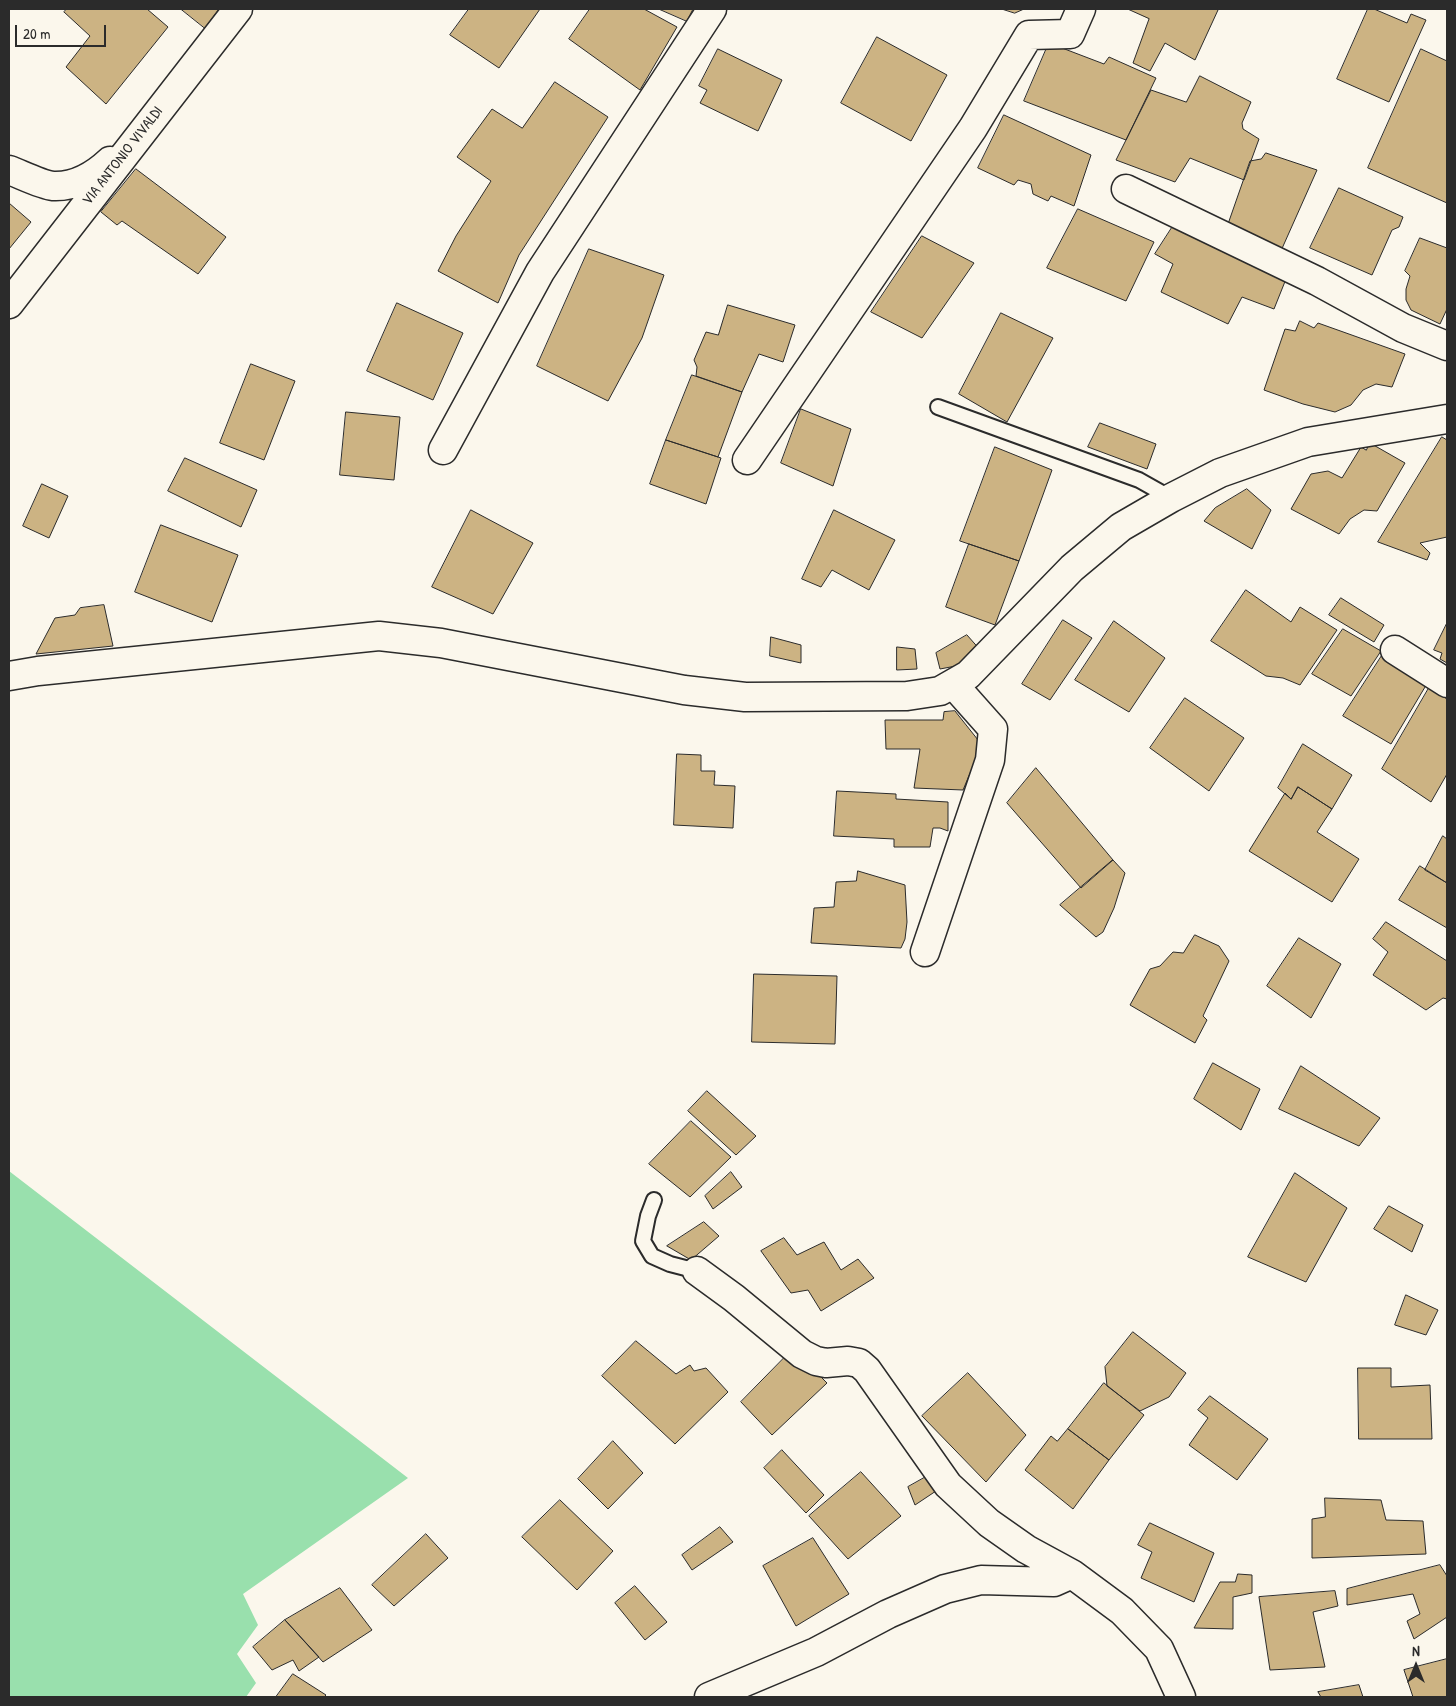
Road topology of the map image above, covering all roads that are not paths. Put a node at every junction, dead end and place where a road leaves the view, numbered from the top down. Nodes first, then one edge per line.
1 (238, 9) edge
2 (712, 9) edge
3 (1081, 9) edge
4 (147, 126) junction
5 (9, 170) edge
6 (1126, 189) dead end
7 (9, 304) edge
8 (1447, 346) edge
9 (938, 408) dead end
10 (1447, 419) edge
11 (443, 450) dead end
12 (747, 460) dead end
13 (1171, 498) junction
14 (1394, 650) dead end
15 (9, 676) edge
16 (1447, 683) edge
17 (953, 684) junction
18 (925, 952) dead end
19 (654, 1200) dead end
20 (697, 1271) joint
21 (1072, 1574) junction
22 (709, 1697) edge
23 (1181, 1697) edge

1 - 4 street, VIA ANTONIO VIVALDI
2 - 11 street
3 - 12 street
4 - 5 street
4 - 7 street, VIA ANTONIO VIVALDI
6 - 8 street
9 - 13 lane
10 - 13 street
13 - 17 street
14 - 16 street
15 - 17 street
17 - 18 street
19 - 20 lane
20 - 21 street
21 - 22 street
21 - 23 street

